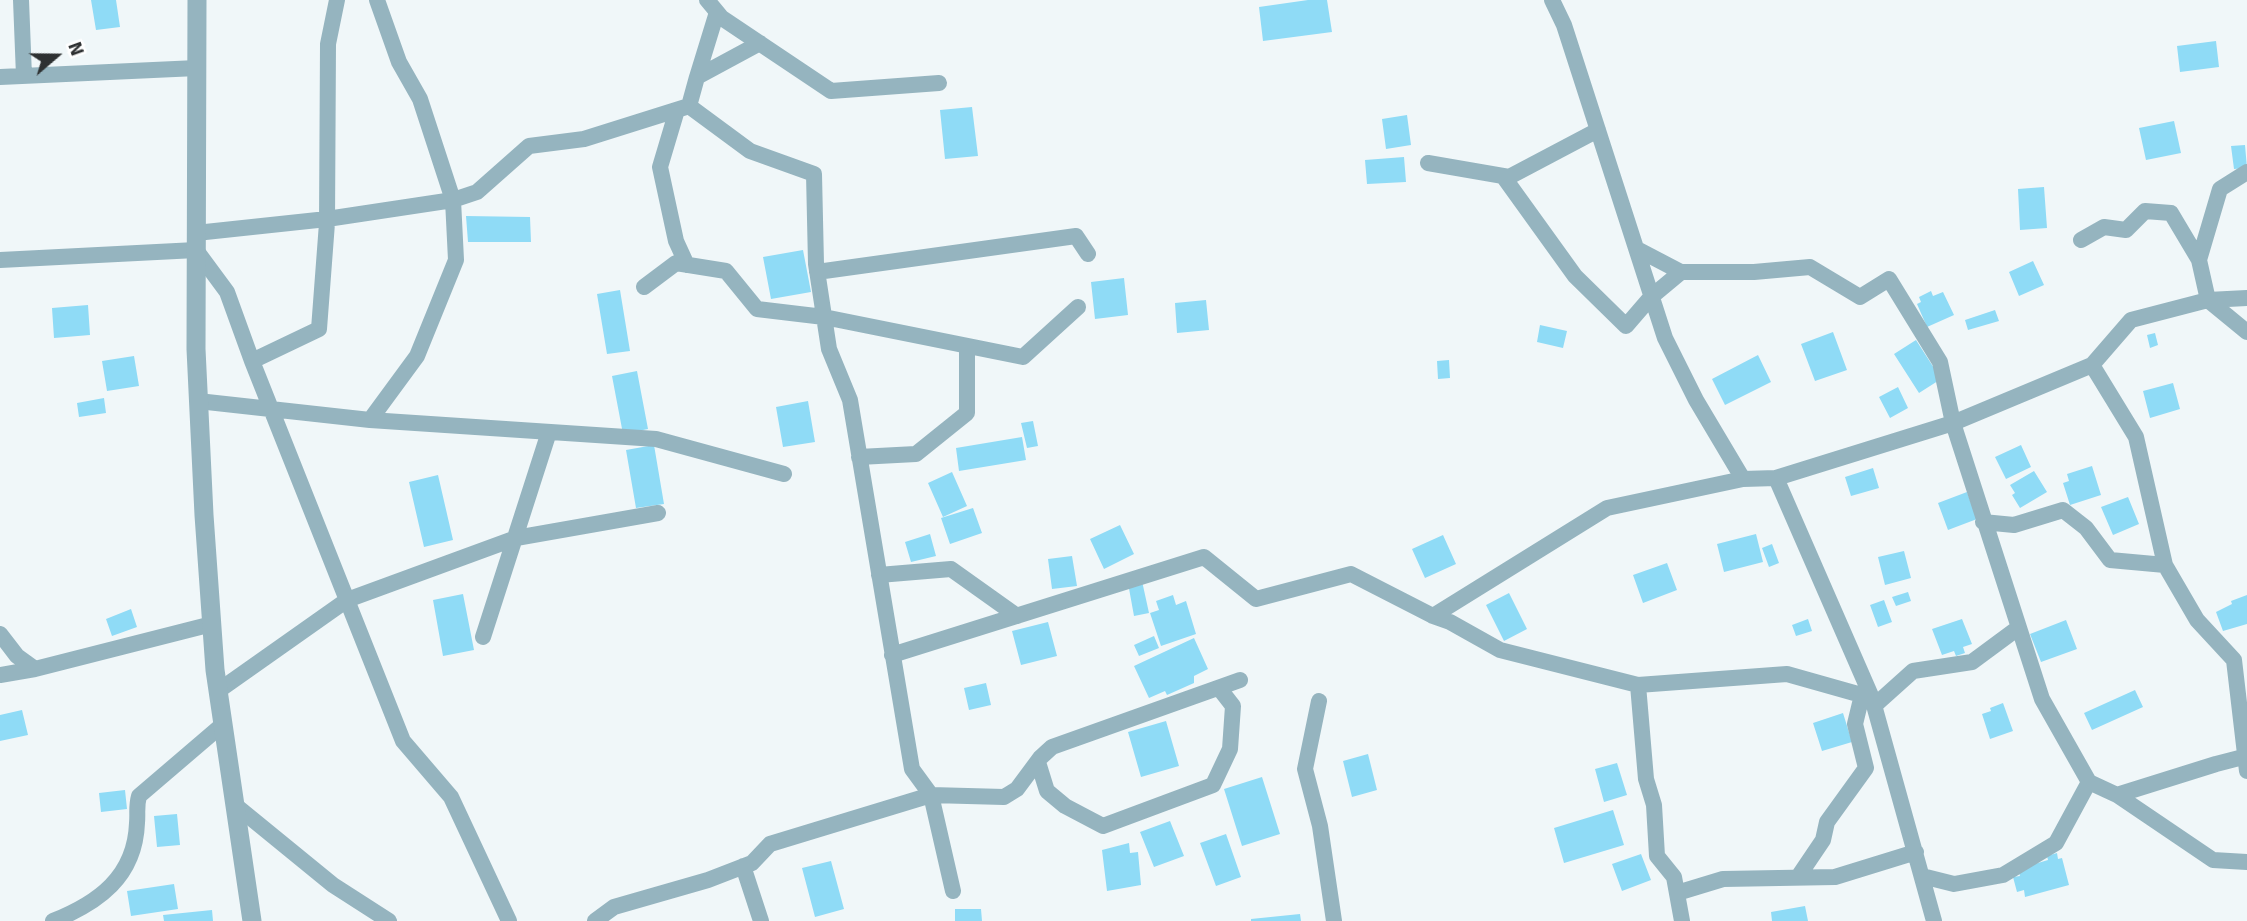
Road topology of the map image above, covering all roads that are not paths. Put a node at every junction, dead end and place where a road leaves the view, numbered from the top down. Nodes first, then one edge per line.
1 (21, 0) edge
2 (197, 0) edge
3 (337, 0) edge
4 (377, 0) edge
5 (1552, 0) edge
6 (712, 6) edge
7 (760, 43) junction
8 (197, 68) junction
9 (24, 76) junction
10 (0, 77) edge
11 (697, 77) junction
12 (939, 83) dead end
13 (683, 108) junction
14 (1598, 130) junction
15 (1428, 163) dead end
16 (2247, 172) edge
17 (1503, 176) junction
18 (453, 200) junction
19 (327, 219) junction
20 (2081, 240) dead end
21 (196, 241) junction
22 (1637, 249) junction
23 (1088, 254) dead end
24 (0, 260) edge
25 (2199, 260) junction
26 (687, 265) junction
27 (817, 272) junction
28 (1681, 272) junction
29 (643, 287) dead end
30 (1651, 297) junction
31 (2247, 298) edge
32 (2208, 300) junction
33 (1078, 307) dead end
34 (824, 317) junction
35 (2247, 332) edge
36 (967, 346) junction
37 (252, 361) junction
38 (2092, 365) junction
39 (198, 401) junction
40 (270, 408) junction
41 (370, 420) junction
42 (1953, 423) junction
43 (549, 432) junction
44 (859, 457) junction
45 (785, 474) dead end
46 (1776, 478) junction
47 (1743, 479) junction
48 (658, 513) dead end
49 (1983, 522) junction
50 (516, 538) junction
51 (2165, 565) junction
52 (879, 575) junction
53 (347, 600) junction
54 (1017, 615) junction
55 (1433, 617) junction
56 (212, 624) junction
57 (2018, 628) junction
58 (0, 634) edge
59 (483, 637) dead end
60 (892, 655) junction
61 (35, 669) junction
62 (0, 675) edge
63 (1240, 680) dead end
64 (1638, 685) junction
65 (1219, 688) junction
66 (218, 691) junction
67 (1869, 700) junction
68 (1319, 701) dead end
69 (222, 724) junction
70 (1038, 762) junction
71 (2246, 762) edge
72 (2089, 782) junction
73 (931, 795) junction
74 (2117, 795) junction
75 (234, 805) junction
76 (1916, 852) junction
77 (2247, 862) edge
78 (743, 866) junction
79 (1922, 876) junction
80 (1798, 877) junction
81 (953, 891) dead end
82 (1677, 893) junction
83 (53, 921) edge
84 (252, 921) edge
85 (389, 921) edge
86 (509, 921) edge
87 (595, 921) edge
88 (761, 921) edge
89 (1334, 921) edge
90 (1682, 921) edge
91 (1934, 921) edge

1 - 9 street
2 - 8 street
3 - 19 street
4 - 18 street
5 - 14 street
6 - 7 street
6 - 11 street
7 - 11 street
7 - 12 street
8 - 9 street
8 - 21 street
9 - 10 street
11 - 13 street
13 - 18 street
13 - 26 street
13 - 27 street
14 - 17 street
14 - 22 street
15 - 17 street
16 - 25 street
17 - 30 street
18 - 19 street
18 - 41 street
19 - 21 street
19 - 37 street
20 - 25 street
21 - 24 street
21 - 37 street
21 - 39 street
22 - 28 street
22 - 30 street
23 - 27 street
25 - 32 street
26 - 29 street
26 - 34 street
27 - 34 street
28 - 30 street
28 - 42 street
30 - 47 street
31 - 32 street
32 - 35 street
32 - 38 street
33 - 36 street
34 - 36 street
34 - 44 street
36 - 44 street
37 - 40 street
38 - 42 street
38 - 51 street
39 - 40 street
39 - 56 street
40 - 41 street
40 - 53 street
41 - 43 street
42 - 46 street
42 - 49 street
43 - 45 street
43 - 50 street
44 - 52 street
46 - 47 street
46 - 67 street
47 - 55 street
48 - 50 street
49 - 51 street
49 - 57 street
50 - 53 street
50 - 59 street
51 - 71 street
52 - 54 street
52 - 60 street
53 - 66 street
53 - 86 street
54 - 55 street
54 - 60 street
55 - 64 street
56 - 61 street
56 - 66 street
57 - 67 street
57 - 72 street
58 - 61 street
60 - 73 street
61 - 62 street
63 - 65 street
64 - 67 street
64 - 82 street
65 - 70 street
65 - 70 street
66 - 69 street
67 - 76 street
67 - 80 street
68 - 89 street
69 - 75 street
69 - 83 street
70 - 73 street
71 - 74 street
72 - 74 street
72 - 79 street
73 - 78 street
73 - 81 street
74 - 77 street
75 - 84 street
75 - 85 street
76 - 79 street
76 - 80 street
78 - 87 street
78 - 88 street
79 - 91 street
80 - 82 street
82 - 90 street

